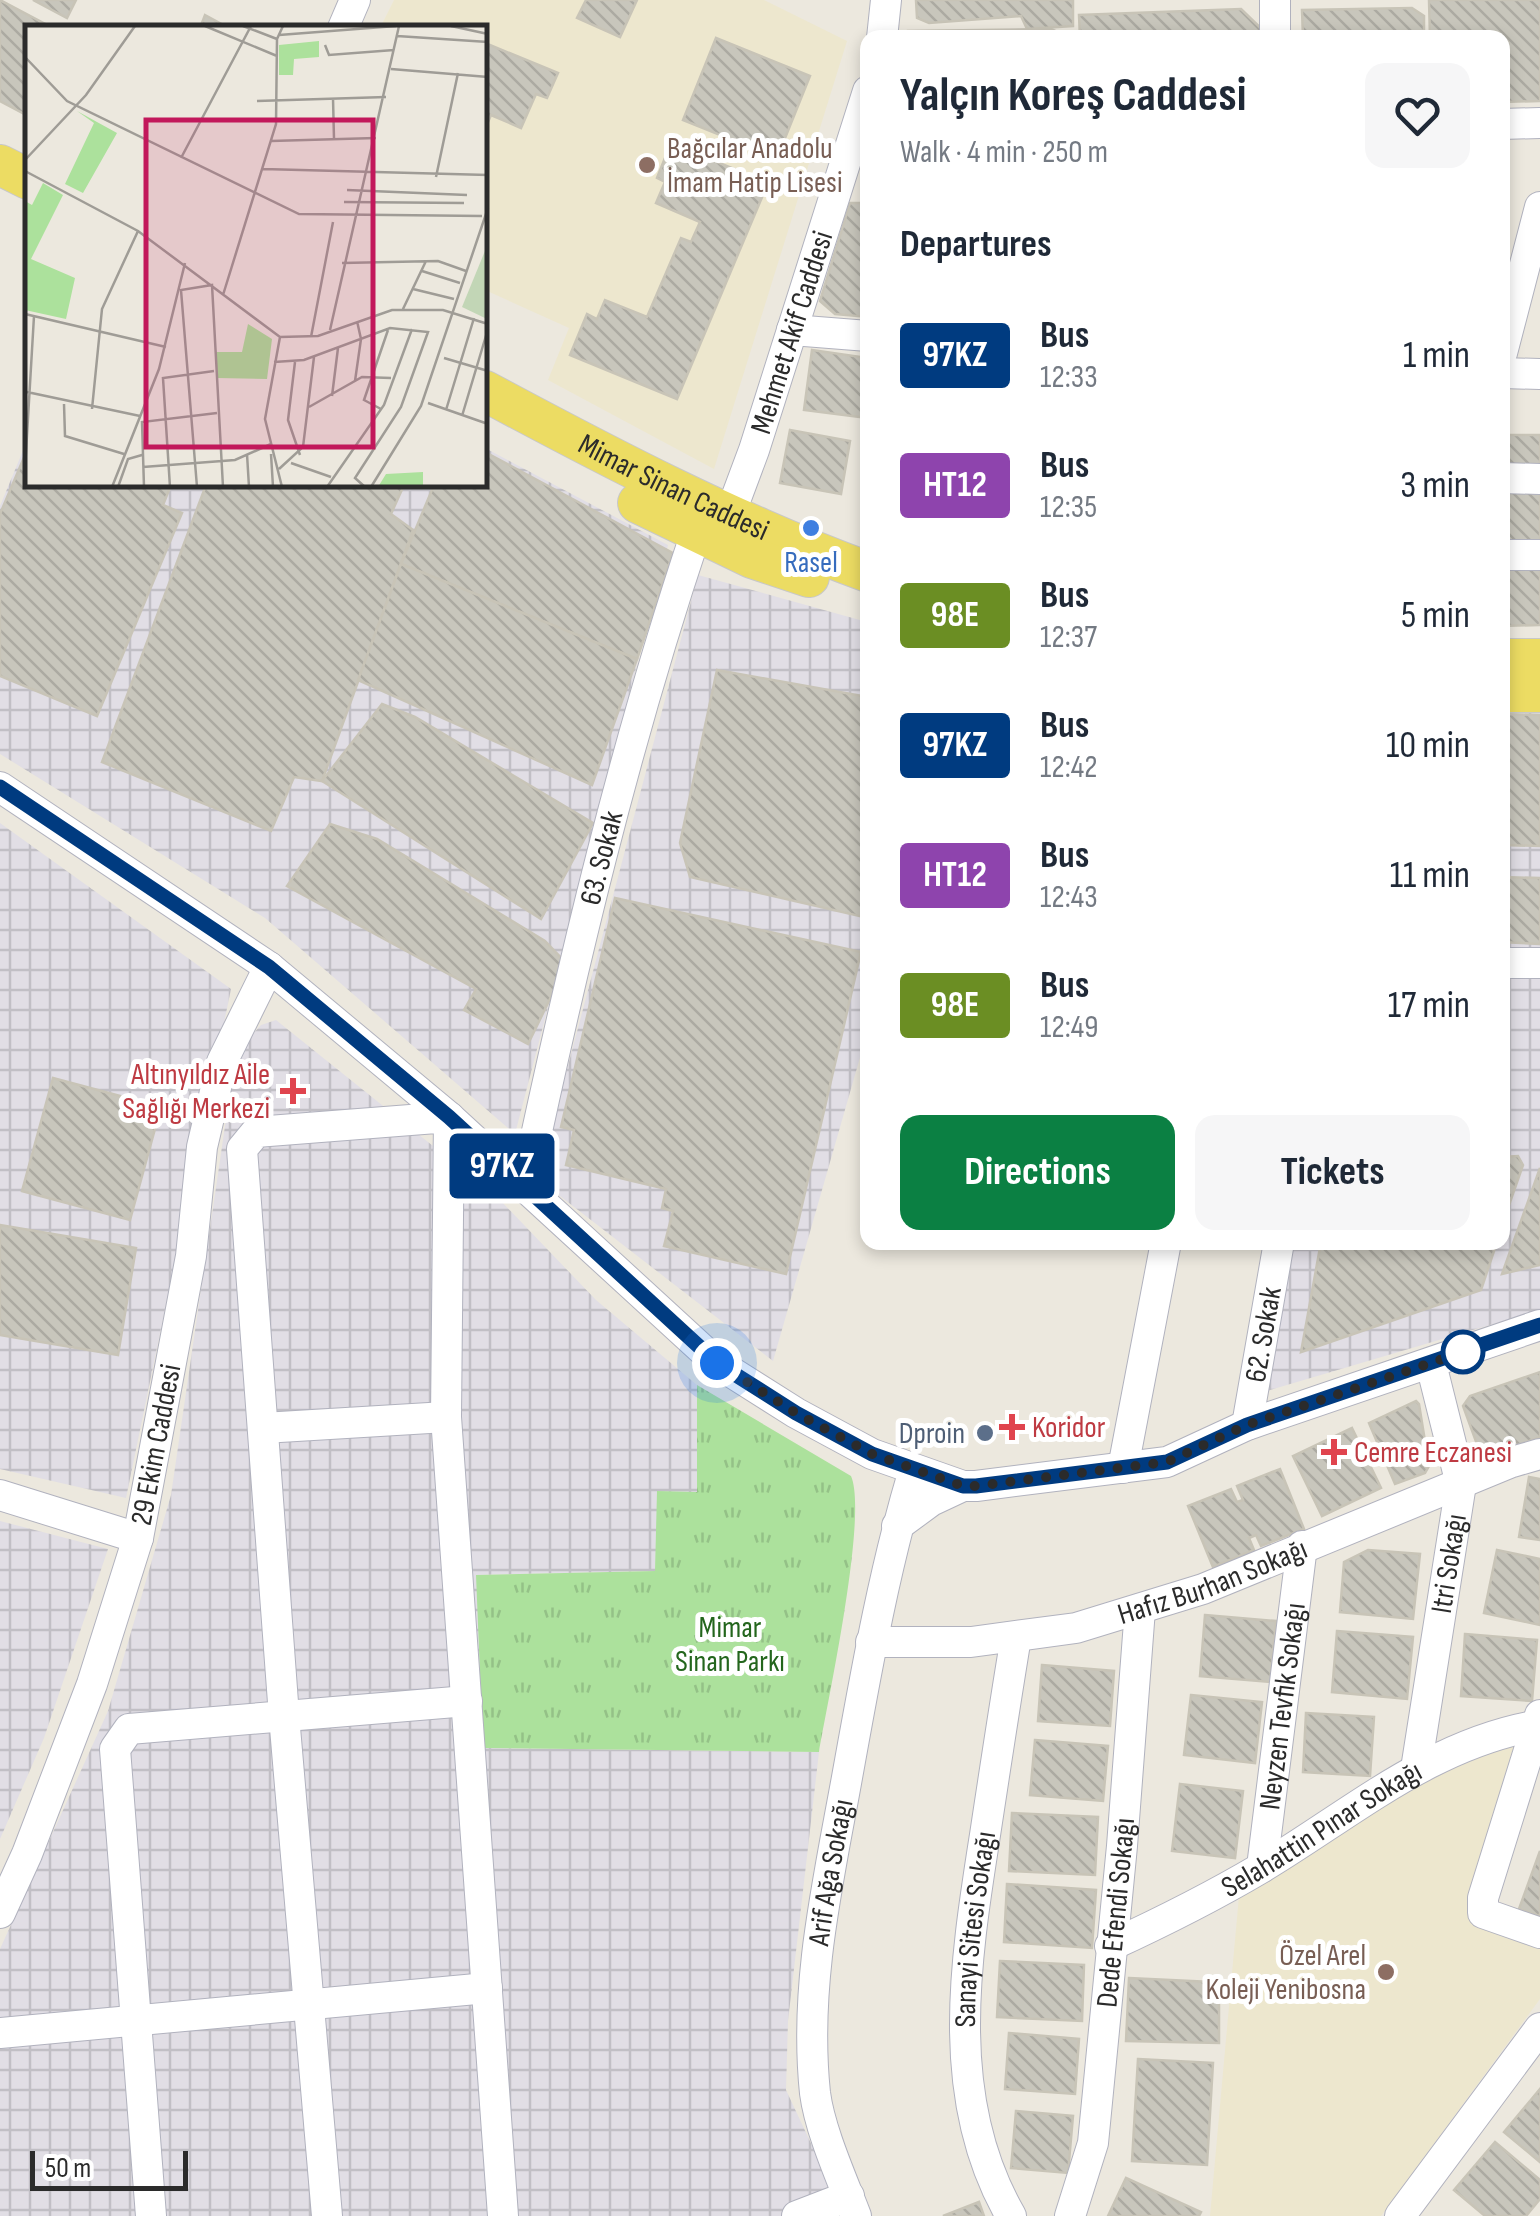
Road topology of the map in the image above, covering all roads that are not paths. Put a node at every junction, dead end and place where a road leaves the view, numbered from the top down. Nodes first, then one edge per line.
1 (355, 0) edge
2 (886, 0) edge
3 (1275, 0) edge
4 (344, 25) edge
5 (883, 30) edge
6 (1275, 30) edge
7 (1540, 123) edge
8 (1510, 124) edge
9 (860, 143) edge
10 (0, 144) edge
11 (25, 156) edge
12 (0, 164) edge
13 (25, 177) edge
14 (1540, 207) edge
15 (1510, 322) edge
16 (792, 330) junction
17 (860, 335) edge
18 (1510, 373) edge
19 (1540, 374) edge
20 (488, 393) edge
21 (488, 421) edge
22 (1510, 478) edge
23 (1540, 479) edge
24 (712, 525) junction
25 (1510, 555) edge
26 (1540, 556) edge
27 (860, 570) edge
28 (860, 596) edge
29 (1510, 659) edge
30 (1540, 659) edge
31 (1510, 692) edge
32 (1540, 692) edge
33 (0, 788) edge
34 (1510, 963) edge
35 (1540, 963) edge
36 (269, 967) junction
37 (449, 1117) junction
38 (526, 1187) junction
39 (246, 1208) junction
40 (196, 1209) junction
41 (1164, 1250) edge
42 (1279, 1250) edge
43 (1540, 1325) edge
44 (1431, 1364) junction
45 (446, 1417) junction
46 (1247, 1425) junction
47 (263, 1428) junction
48 (872, 1454) junction
49 (1540, 1454) edge
50 (1123, 1468) junction
51 (914, 1470) junction
52 (1460, 1484) junction
53 (963, 1486) junction
54 (0, 1495) edge
55 (897, 1526) junction
56 (138, 1538) junction
57 (1302, 1546) junction
58 (1140, 1608) junction
59 (1016, 1638) junction
60 (871, 1642) junction
61 (467, 1701) junction
62 (284, 1716) junction
63 (1539, 1722) edge
64 (1416, 1769) junction
65 (1262, 1868) junction
66 (0, 1914) edge
67 (1540, 1933) edge
68 (1110, 1946) junction
69 (487, 1988) junction
70 (310, 2004) junction
71 (138, 2020) junction
72 (1540, 2028) edge
73 (0, 2033) edge
74 (852, 2206) edge
75 (813, 2214) edge
76 (151, 2216) edge
77 (327, 2216) edge
78 (503, 2216) edge
79 (1012, 2216) edge
80 (1070, 2216) edge
81 (1400, 2216) edge

1 - 4 street
2 - 5 street
3 - 6 street
7 - 8 street
9 - 16 street, Mehmet Akif Caddesi
10 - 11 main road
12 - 13 main road
14 - 15 street
16 - 17 street
16 - 24 street, Mehmet Akif Caddesi
18 - 19 street
20 - 24 main road, Mimar Sinan Caddesi
21 - 24 main road, Mimar Sinan Caddesi
22 - 23 street
24 - 27 main road, Mimar Sinan Caddesi
24 - 28 main road, Mimar Sinan Caddesi
24 - 38 street, 63. Sokak
25 - 26 street
29 - 30 main road
31 - 32 main road
33 - 36 street
34 - 35 street
36 - 37 street
36 - 40 street, 29 Ekim Caddesi
37 - 38 street
37 - 39 street
37 - 45 street
38 - 48 street
39 - 40 street
39 - 47 street
40 - 56 street, 29 Ekim Caddesi
41 - 50 street
42 - 46 street, 62. Sokak
43 - 44 street
44 - 46 street
44 - 52 street, Itri Sokağı
45 - 47 street
45 - 61 street
46 - 50 street
47 - 62 street
48 - 51 street
48 - 55 street
49 - 52 street, Hafız Burhan Sokağı
50 - 53 street
51 - 53 street
51 - 55 street, Arif Ağa Sokağı
52 - 57 street, Hafız Burhan Sokağı
52 - 64 street, Itri Sokağı
53 - 55 street
54 - 56 street
55 - 60 street, Arif Ağa Sokağı
56 - 66 street, 29 Ekim Caddesi
57 - 58 street, Hafız Burhan Sokağı
57 - 65 street, Neyzen Tevfik Sokağı
58 - 59 street, Hafız Burhan Sokağı
58 - 68 street, Dede Efendi Sokağı
59 - 60 street, Hafız Burhan Sokağı
59 - 79 street, Sanayi Sitesi Sokağı
60 - 74 street, Arif Ağa Sokağı
61 - 62 street
61 - 69 street
62 - 70 street
62 - 71 street
63 - 64 street, Selahattin Pınar Sokağı
63 - 67 street
64 - 65 street, Selahattin Pınar Sokağı
65 - 68 street, Selahattin Pınar Sokağı
68 - 80 street, Dede Efendi Sokağı
69 - 70 street
69 - 78 street
70 - 71 street
70 - 77 street
71 - 73 street
71 - 76 street
72 - 81 street
74 - 75 street

